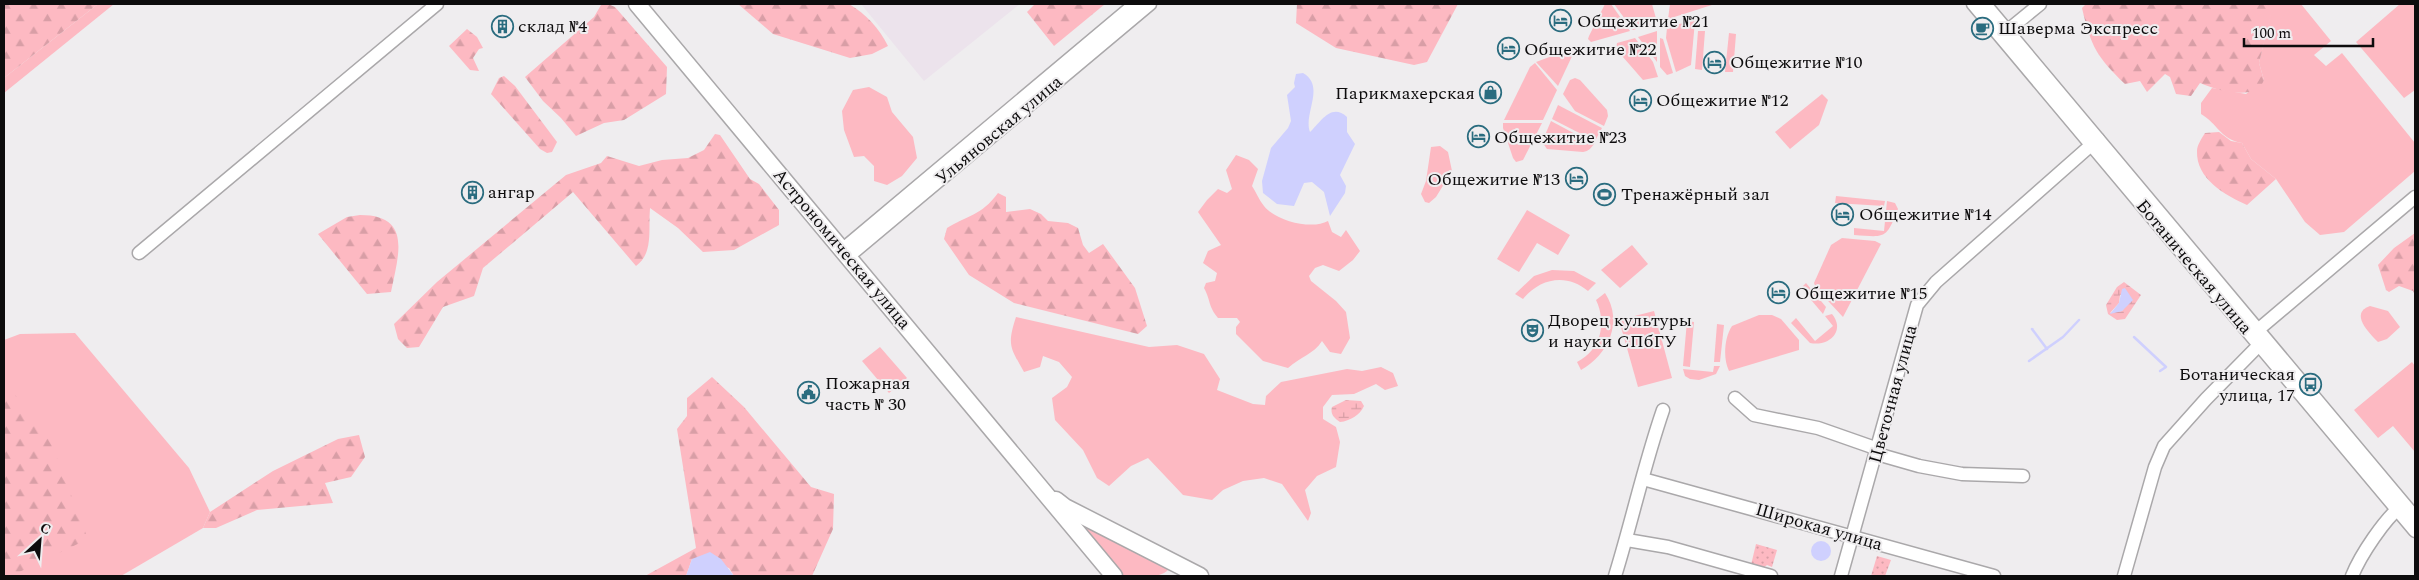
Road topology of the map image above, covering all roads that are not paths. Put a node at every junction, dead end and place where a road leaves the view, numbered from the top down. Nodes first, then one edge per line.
1 (437, 4) edge
2 (637, 4) edge
3 (1135, 4) edge
4 (1150, 4) edge
5 (1973, 4) edge
6 (1985, 4) edge
7 (2040, 4) edge
8 (2004, 33) junction
9 (2095, 142) junction
10 (2415, 197) edge
11 (139, 253) dead end
12 (846, 253) junction
13 (2259, 337) junction
14 (1735, 398) dead end
15 (1663, 410) dead end
16 (1877, 451) junction
17 (2023, 476) dead end
18 (1644, 480) junction
19 (1048, 494) junction
20 (2400, 506) junction
21 (2415, 517) edge
22 (2415, 531) edge
23 (1852, 537) junction
24 (1627, 540) junction
25 (1114, 576) edge
26 (1200, 576) edge
27 (1615, 576) edge
28 (1771, 576) edge
29 (1841, 576) edge
30 (1994, 576) edge
31 (2124, 576) edge
32 (2352, 576) edge

1 - 11 street
2 - 12 main road, Астрономическая улица
3 - 12 street, Ульяновская улица
4 - 12 street, Ульяновская улица
5 - 8 street, Ботаническая улица
6 - 8 street, Ботаническая улица
7 - 8 street
8 - 9 street, Ботаническая улица
9 - 13 street, Ботаническая улица
9 - 16 street, Цветочная улица
10 - 13 street
12 - 19 main road, Астрономическая улица
13 - 20 street, Ботаническая улица
13 - 31 street
14 - 16 street
15 - 18 street
16 - 17 street
16 - 23 street, Цветочная улица
18 - 23 street, Широкая улица
18 - 24 street
19 - 25 main road, Астрономическая улица
19 - 26 main road, Астрономическая улица
20 - 21 street, Ботаническая улица
20 - 22 street, Ботаническая улица
20 - 32 street
23 - 29 street, Цветочная улица
23 - 30 street, Широкая улица
24 - 27 street
24 - 28 street

